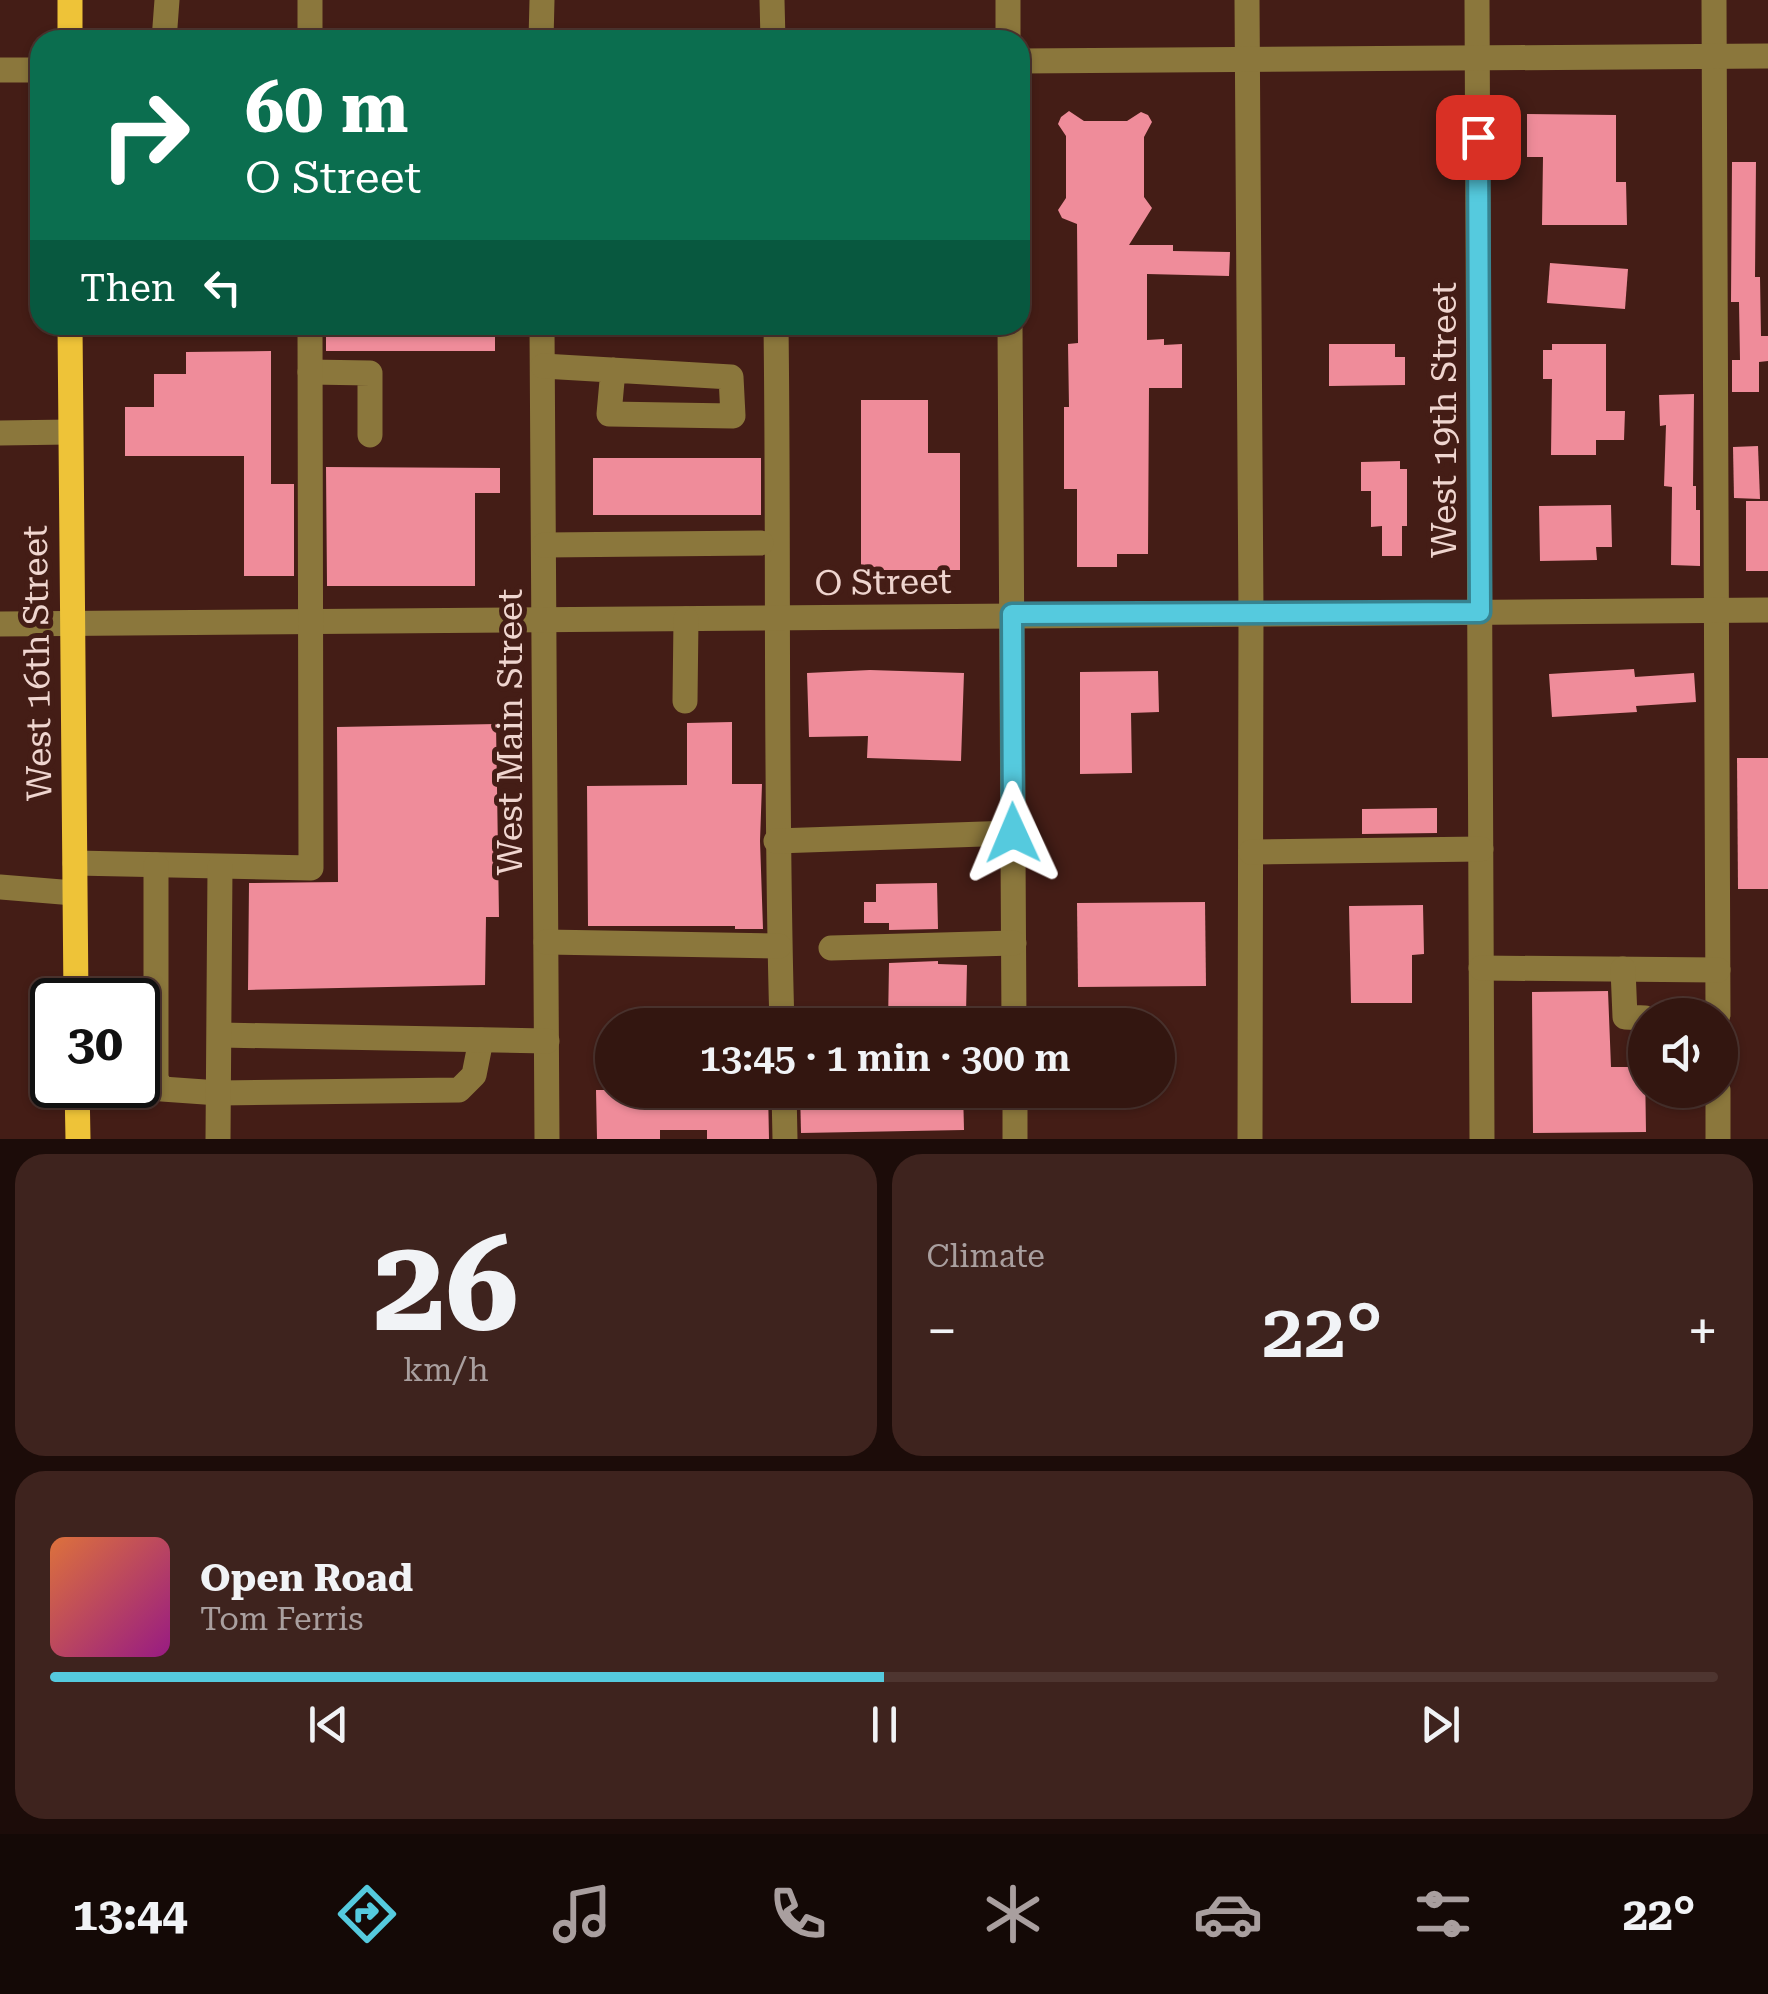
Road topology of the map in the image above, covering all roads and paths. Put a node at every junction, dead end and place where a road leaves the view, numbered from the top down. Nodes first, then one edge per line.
1 (70, 0) edge
2 (167, 0) edge
3 (310, 0) edge
4 (542, 0) edge
5 (772, 0) edge
6 (1008, 0) edge
7 (1247, 0) edge
8 (1478, 0) edge
9 (1714, 0) edge
10 (70, 30) edge
11 (165, 30) edge
12 (310, 30) edge
13 (541, 30) edge
14 (773, 30) edge
15 (1008, 30) edge
16 (1714, 56) junction
17 (1768, 56) edge
18 (1478, 58) junction
19 (1247, 60) junction
20 (1030, 61) edge
21 (0, 70) edge
22 (30, 70) edge
23 (70, 335) edge
24 (310, 335) edge
25 (542, 335) edge
26 (776, 335) edge
27 (1010, 335) edge
28 (543, 366) junction
29 (613, 370) junction
30 (310, 372) junction
31 (70, 432) junction
32 (0, 433) edge
33 (370, 435) dead end
34 (761, 543) dead end
35 (544, 545) junction
36 (1718, 610) junction
37 (1768, 610) edge
38 (1480, 612) junction
39 (1012, 614) junction
40 (1252, 614) junction
41 (686, 619) junction
42 (780, 619) junction
43 (544, 620) junction
44 (311, 622) junction
45 (0, 624) edge
46 (72, 624) junction
47 (685, 701) dead end
48 (1013, 833) junction
49 (776, 841) junction
50 (1481, 849) junction
51 (1251, 852) junction
52 (75, 864) junction
53 (156, 865) junction
54 (220, 867) junction
55 (0, 887) edge
56 (74, 892) junction
57 (546, 942) junction
58 (1014, 943) junction
59 (779, 946) junction
60 (831, 948) dead end
61 (1482, 968) junction
62 (1623, 969) junction
63 (1718, 970) junction
64 (76, 978) edge
65 (1718, 998) edge
66 (781, 1008) edge
67 (1014, 1008) edge
68 (1628, 1017) edge
69 (221, 1035) junction
70 (482, 1040) junction
71 (547, 1041) junction
72 (219, 1093) junction
73 (78, 1108) edge
74 (784, 1108) edge
75 (1015, 1108) edge
76 (1718, 1108) edge
77 (78, 1139) edge
78 (218, 1139) edge
79 (547, 1139) edge
80 (785, 1139) edge
81 (1015, 1139) edge
82 (1250, 1139) edge
83 (1482, 1139) edge
84 (1718, 1139) edge

1 - 10 main road
2 - 11 street
3 - 12 street
4 - 13 street
5 - 14 street
6 - 15 street
7 - 19 street
8 - 18 street, West 19th Street
9 - 16 street
16 - 17 street
16 - 18 street
16 - 36 street
18 - 19 street
18 - 38 street, West 19th Street
19 - 20 street
19 - 40 street
21 - 22 street
23 - 31 main road, West 16th Street
24 - 30 street
25 - 28 street, West Main Street
26 - 42 street
27 - 39 street
28 - 29 street
28 - 35 street, West Main Street
29 - 29 street
30 - 33 street
30 - 44 street
31 - 32 street
31 - 46 main road, West 16th Street
34 - 35 street
35 - 43 street, West Main Street
36 - 37 street, O Street
36 - 38 street, O Street
36 - 63 street
38 - 40 street, O Street
38 - 50 street, West 19th Street
39 - 40 street, O Street
39 - 42 street, O Street
39 - 48 street
40 - 51 street
41 - 42 street, O Street
41 - 43 street, O Street
41 - 47 street
42 - 49 street
43 - 44 street, O Street
43 - 57 street, West Main Street
44 - 46 street, O Street
44 - 54 street
45 - 46 street, O Street
46 - 52 main road, West 16th Street
48 - 49 street
48 - 58 street
49 - 59 street
50 - 51 street
50 - 61 street, West 19th Street
51 - 82 street
52 - 53 street
52 - 56 main road, West 16th Street
53 - 54 street
53 - 72 street
54 - 69 street
55 - 56 street
56 - 64 main road, West 16th Street
57 - 59 street
57 - 71 street, West Main Street
58 - 60 street
58 - 67 street
59 - 66 street
61 - 62 street
61 - 83 street, West 19th Street
62 - 63 street
62 - 68 street
63 - 65 street
69 - 70 street
69 - 72 street
70 - 71 street
70 - 72 street
71 - 79 street, West Main Street
72 - 78 street
73 - 77 main road
74 - 80 street
75 - 81 street
76 - 84 street

